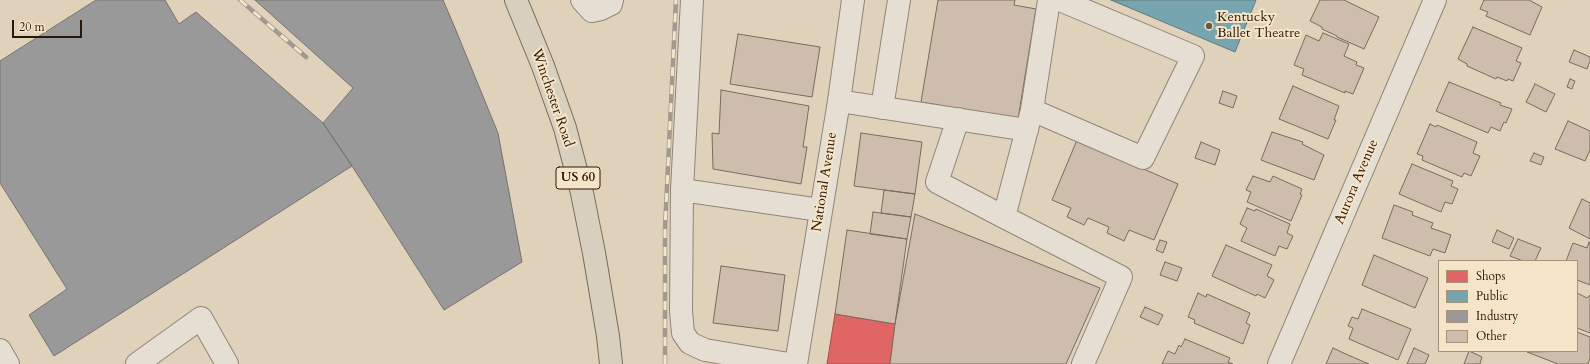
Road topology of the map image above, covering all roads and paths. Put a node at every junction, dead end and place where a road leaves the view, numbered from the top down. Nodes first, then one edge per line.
1 (516, 0) edge
2 (582, 0) edge
3 (612, 0) edge
4 (692, 0) edge
5 (853, 0) edge
6 (899, 0) edge
7 (1049, 0) edge
8 (1060, 0) edge
9 (1435, 0) edge
10 (838, 101) junction
11 (882, 108) junction
12 (958, 119) junction
13 (1030, 120) junction
14 (682, 190) junction
15 (820, 210) junction
16 (1013, 222) junction
17 (0, 350) edge
18 (8, 364) edge
19 (138, 364) edge
20 (227, 364) edge
21 (611, 364) edge
22 (789, 364) edge
23 (796, 364) edge
24 (1083, 364) edge
25 (1279, 364) edge

1 - 21 main road, Winchester Road / US 60
2 - 3 street
4 - 14 street
5 - 10 street, National Avenue
6 - 11 street
7 - 13 street
8 - 13 street
9 - 25 street, Aurora Avenue
10 - 11 street
10 - 15 street, National Avenue
11 - 12 street
12 - 13 street
12 - 16 street
13 - 16 street
14 - 15 street
14 - 22 street
15 - 23 street, National Avenue
16 - 24 street
17 - 18 street
19 - 20 street

